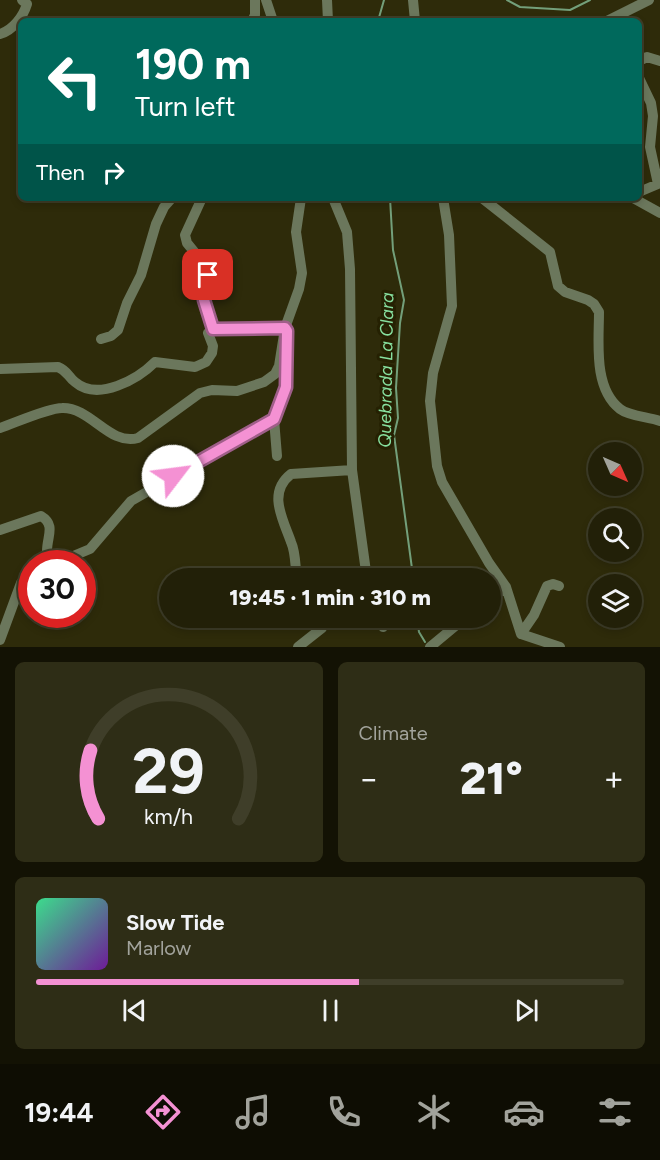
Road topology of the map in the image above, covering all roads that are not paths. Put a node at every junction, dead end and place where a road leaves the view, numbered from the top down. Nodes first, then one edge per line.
1 (22, 0) edge
2 (255, 0) edge
3 (266, 0) edge
4 (327, 0) edge
5 (413, 0) edge
6 (649, 0) edge
7 (20, 18) edge
8 (254, 18) edge
9 (272, 18) edge
10 (328, 18) edge
11 (415, 18) edge
12 (613, 18) edge
13 (18, 20) edge
14 (0, 34) edge
15 (642, 60) edge
16 (660, 61) edge
17 (642, 84) edge
18 (642, 191) edge
19 (169, 201) edge
20 (201, 201) edge
21 (301, 201) edge
22 (334, 201) edge
23 (443, 201) edge
24 (486, 201) edge
25 (638, 201) edge
26 (660, 213) edge
27 (285, 328) junction
28 (213, 329) junction
29 (101, 339) dead end
30 (0, 369) edge
31 (274, 419) junction
32 (660, 421) edge
33 (0, 428) edge
34 (277, 456) dead end
35 (352, 470) junction
36 (0, 530) edge
37 (47, 550) edge
38 (88, 550) edge
39 (295, 568) edge
40 (366, 568) edge
41 (559, 586) dead end
42 (506, 587) junction
43 (501, 591) edge
44 (18, 592) edge
45 (322, 628) edge
46 (453, 628) edge
47 (521, 634) junction
48 (0, 640) edge
49 (298, 647) edge
50 (430, 647) edge
51 (560, 647) edge

1 - 7 street
2 - 8 street
3 - 9 street
4 - 10 street
5 - 11 street
6 - 12 street
13 - 14 street
15 - 16 street
17 - 18 street
19 - 29 street
20 - 28 street
21 - 27 street
22 - 35 street
23 - 42 street
24 - 32 street
25 - 26 street
27 - 28 street
27 - 31 street
27 - 33 street
28 - 30 street
31 - 34 street
31 - 38 street
35 - 39 street
35 - 40 street
36 - 37 street
41 - 47 street
42 - 43 street
42 - 47 street
44 - 48 street
45 - 49 street
46 - 50 street
47 - 51 street

